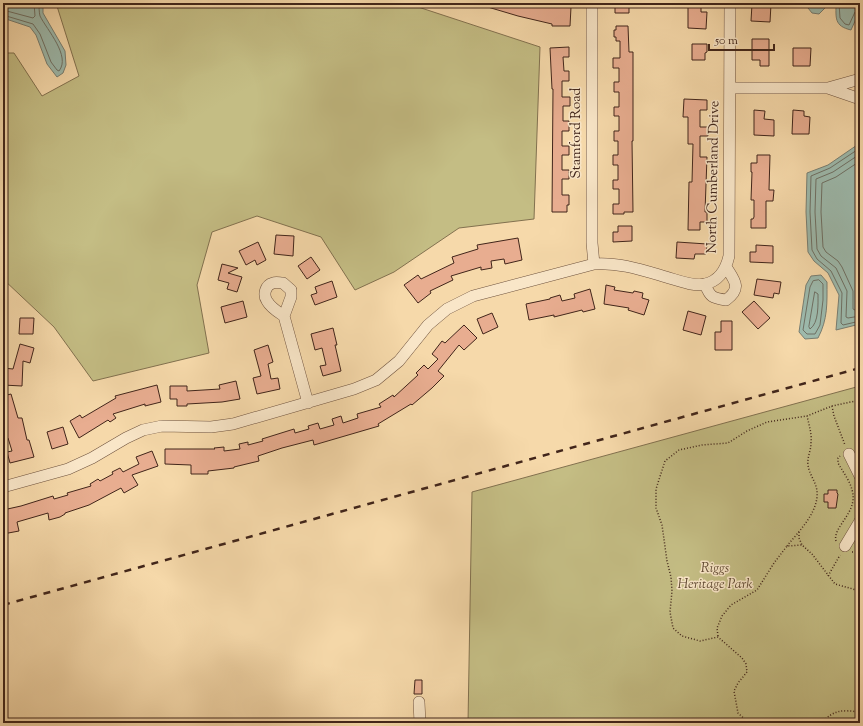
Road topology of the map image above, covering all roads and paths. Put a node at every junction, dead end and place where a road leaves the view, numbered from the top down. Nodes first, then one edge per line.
1 (592, 3) edge
2 (730, 3) edge
3 (860, 79) edge
4 (730, 88) junction
5 (828, 88) junction
6 (860, 99) edge
7 (594, 264) junction
8 (726, 267) junction
9 (705, 284) junction
10 (284, 316) dead end
11 (860, 400) edge
12 (308, 403) junction
13 (832, 406) junction
14 (807, 416) junction
15 (860, 448) edge
16 (848, 451) junction
17 (860, 476) edge
18 (3, 487) edge
19 (860, 521) edge
20 (799, 531) junction
21 (802, 545) junction
22 (787, 546) junction
23 (860, 548) edge
24 (843, 549) junction
25 (828, 576) junction
26 (860, 591) edge
27 (718, 637) junction
28 (419, 702) dead end
29 (860, 712) edge
30 (420, 723) edge
31 (756, 723) edge
32 (762, 723) edge
33 (776, 723) edge
34 (821, 723) edge

1 - 7 street, Stamford Road
2 - 4 street, North Cumberland Drive
3 - 5 street
4 - 5 street
4 - 8 street, North Cumberland Drive
5 - 6 street
7 - 9 street
7 - 12 street
8 - 9 street, North Cumberland Drive
8 - 9 street, North Cumberland Drive
10 - 12 street
11 - 13 path
12 - 18 street
13 - 14 path
13 - 16 path
14 - 20 path
14 - 27 path
15 - 16 path
16 - 17 street
16 - 24 path
19 - 24 street
20 - 21 path
20 - 22 path
21 - 22 path
21 - 25 path
22 - 27 path
23 - 24 path
24 - 25 path
25 - 26 path
27 - 31 path
28 - 30 street
29 - 34 path
32 - 33 path

